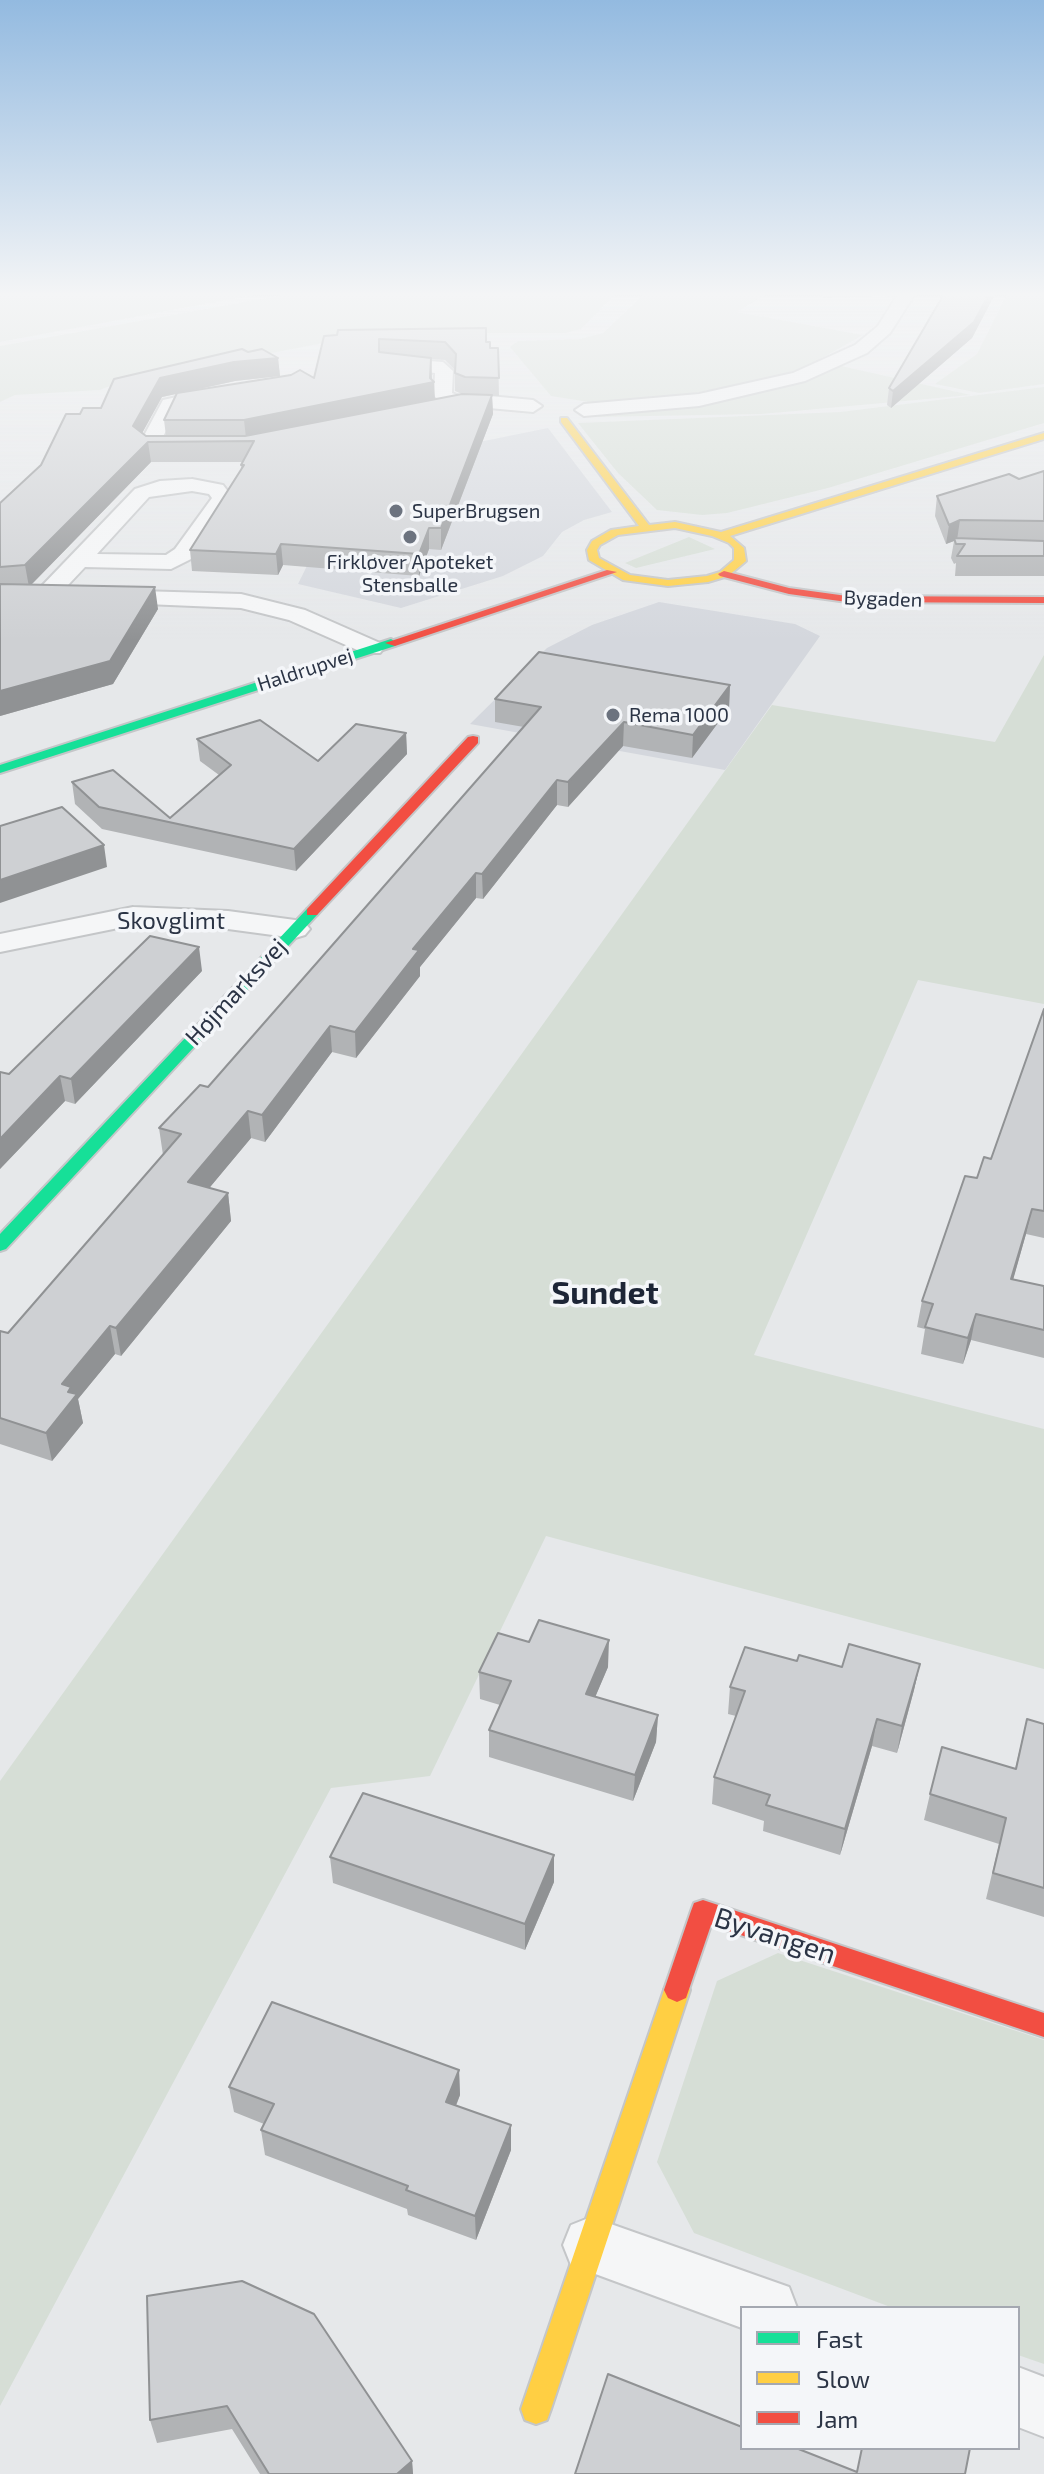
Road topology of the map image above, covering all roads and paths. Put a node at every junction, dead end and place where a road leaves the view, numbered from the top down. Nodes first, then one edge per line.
1 (167, 409) edge
2 (434, 409) edge
3 (553, 409) edge
4 (557, 409) edge
5 (590, 409) edge
6 (416, 413) edge
7 (1044, 436) edge
8 (204, 447) edge
9 (645, 526) junction
10 (722, 535) junction
11 (81, 560) junction
12 (611, 572) junction
13 (724, 574) junction
14 (15, 596) edge
15 (45, 596) junction
16 (1044, 600) edge
17 (372, 648) junction
18 (473, 740) dead end
19 (0, 769) edge
20 (295, 929) junction
21 (0, 943) edge
22 (0, 1245) edge
23 (1044, 2025) edge
24 (591, 2245) junction
25 (762, 2306) edge
26 (1020, 2398) edge
27 (1044, 2407) edge
28 (536, 2409) dead end

1 - 8 street
2 - 6 street
3 - 9 street
4 - 5 street
7 - 10 street
9 - 10 street
9 - 12 street
10 - 13 street
11 - 11 street
11 - 15 street
12 - 13 street
12 - 17 street, Haldrupvej
13 - 16 street, Bygaden
14 - 15 street
15 - 17 street
17 - 19 street, Haldrupvej
18 - 20 street, Højmarksvej
20 - 21 street, Skovglimt
20 - 22 street, Højmarksvej
23 - 24 street, Byvangen
24 - 25 street
24 - 28 street, Byvangen
26 - 27 street

